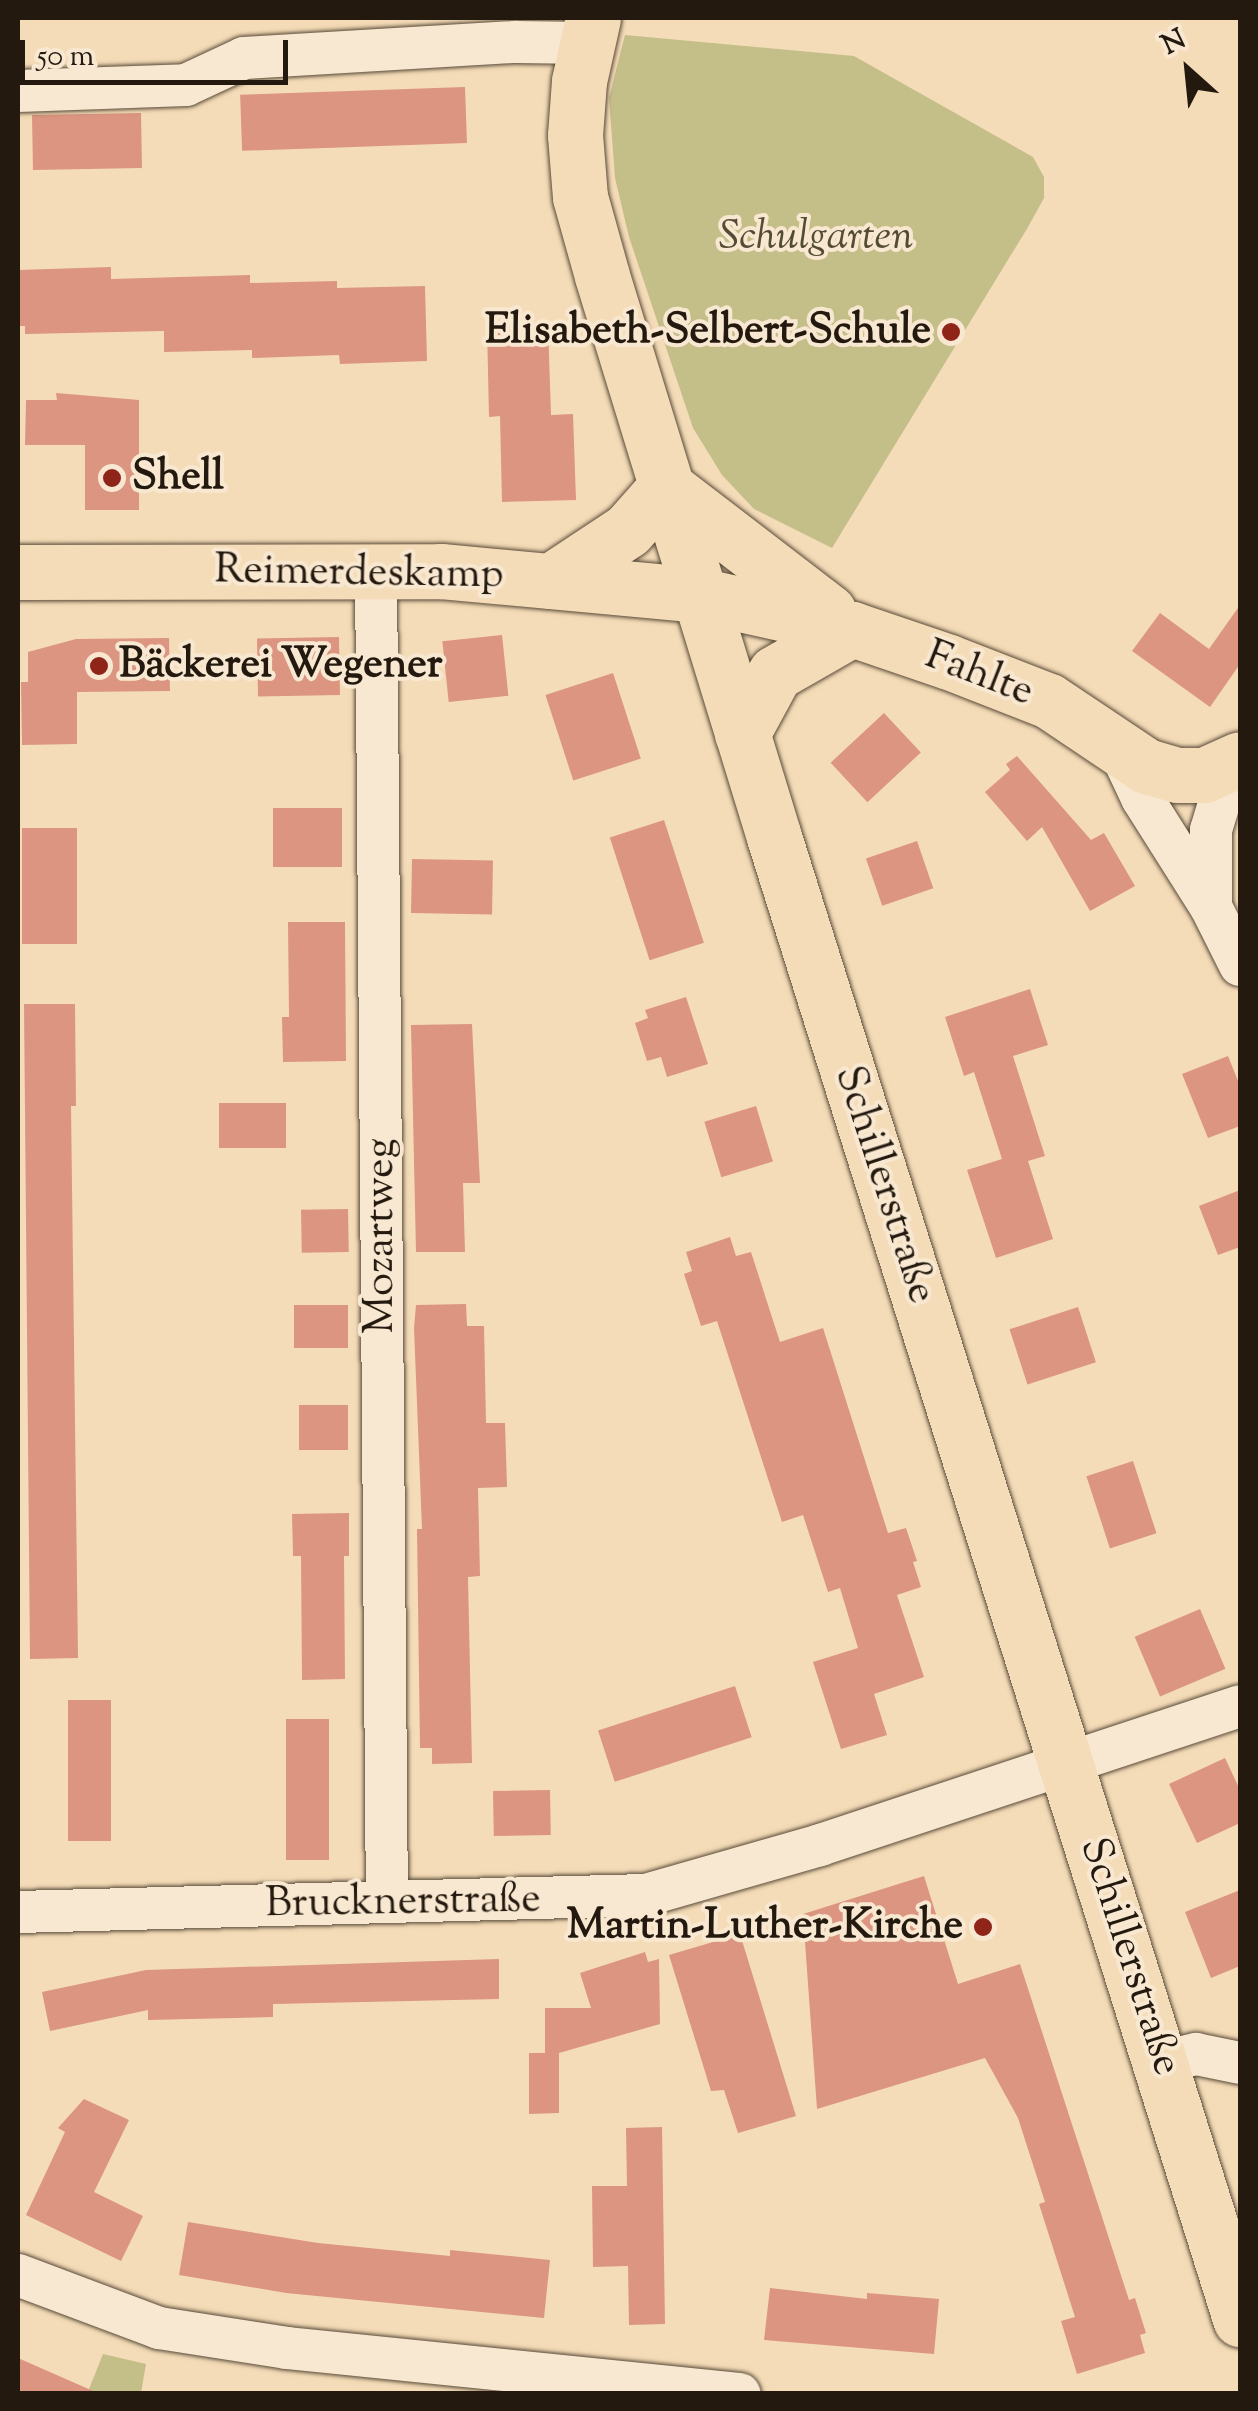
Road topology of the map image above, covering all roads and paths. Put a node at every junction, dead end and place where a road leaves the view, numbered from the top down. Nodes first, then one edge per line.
1 (512, 30) edge
2 (590, 30) edge
3 (18, 91) edge
4 (666, 487) junction
5 (376, 570) junction
6 (18, 572) edge
7 (551, 581) junction
8 (699, 595) junction
9 (852, 629) junction
10 (742, 734) junction
11 (1120, 751) junction
12 (1235, 763) edge
13 (1211, 906) junction
14 (1240, 965) edge
15 (1240, 1706) edge
16 (1068, 1765) junction
17 (387, 1902) junction
18 (18, 1912) edge
19 (1163, 2062) junction
20 (1240, 2063) edge
21 (18, 2275) edge
22 (1240, 2319) edge
23 (569, 2386) edge
24 (740, 2394) edge

1 - 2 street
1 - 3 street
2 - 4 main road, Schillerstraße
4 - 7 main road
4 - 8 main road, Schillerstraße
4 - 9 main road
5 - 6 main road, Reimerdeskamp
5 - 7 main road, Reimerdeskamp
5 - 17 street, Mozartweg
7 - 8 main road, Reimerdeskamp
8 - 9 main road, Fahlte
8 - 10 main road, Schillerstraße
9 - 10 main road
9 - 11 main road, Fahlte
10 - 16 main road, Schillerstraße
11 - 12 main road, Fahlte
11 - 13 street
12 - 13 street
13 - 14 street
15 - 16 street, Brucknerstraße
16 - 17 street, Brucknerstraße
16 - 19 main road, Schillerstraße
17 - 18 street, Brucknerstraße
19 - 20 street
19 - 22 main road, Schillerstraße
21 - 23 street
23 - 24 street

